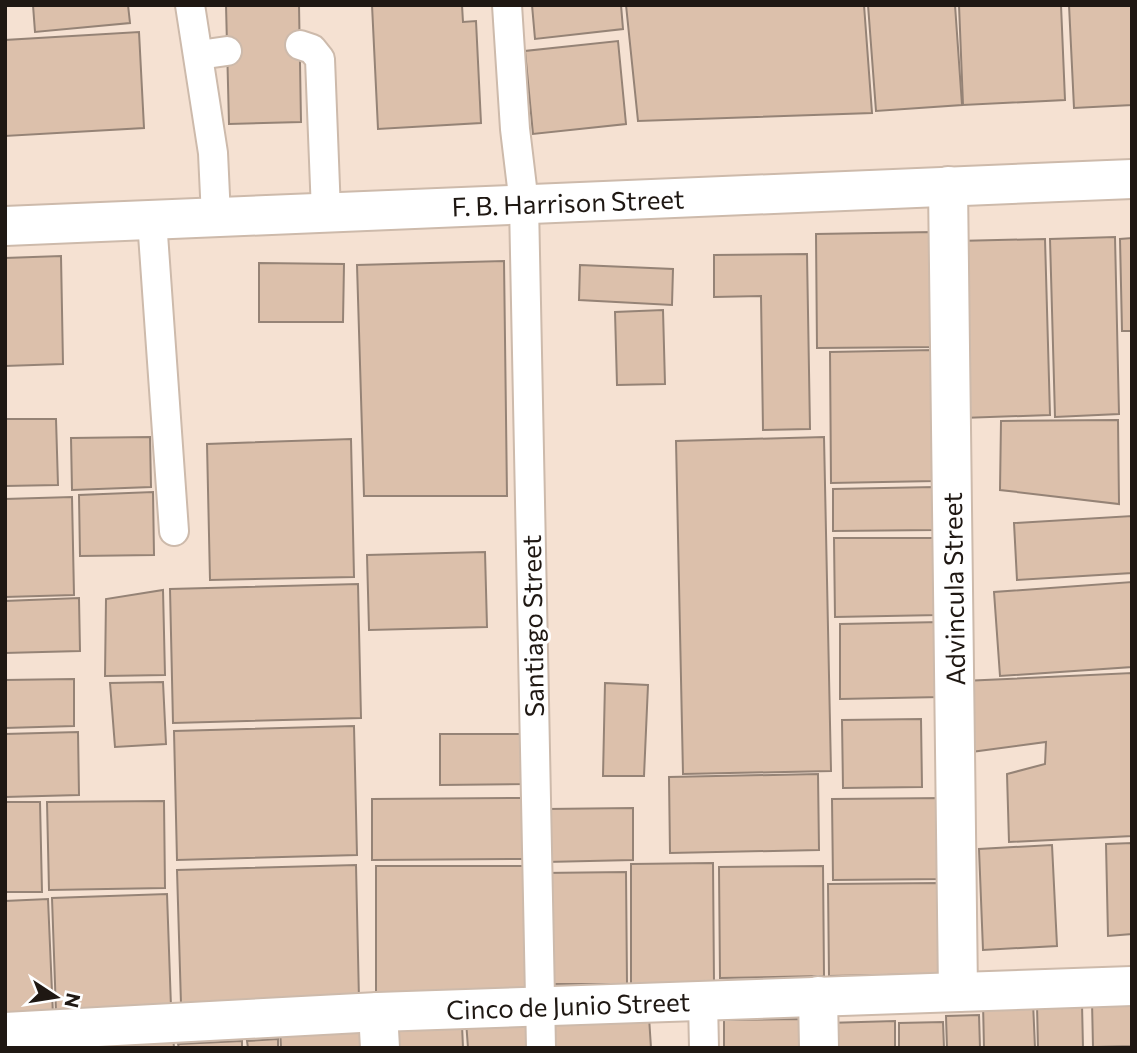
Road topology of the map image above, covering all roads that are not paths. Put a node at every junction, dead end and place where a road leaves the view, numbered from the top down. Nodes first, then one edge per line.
1 (190, 5) edge
2 (507, 5) edge
3 (299, 45) dead end
4 (227, 51) dead end
5 (199, 55) junction
6 (1132, 179) edge
7 (948, 186) junction
8 (524, 204) junction
9 (326, 212) junction
10 (216, 217) junction
11 (152, 220) junction
12 (5, 226) edge
13 (174, 531) dead end
14 (1132, 986) edge
15 (958, 992) junction
16 (818, 996) junction
17 (703, 1001) junction
18 (539, 1006) junction
19 (379, 1030) edge
20 (5, 1032) edge
21 (541, 1048) edge
22 (704, 1048) edge
23 (819, 1048) edge

1 - 5 lane
2 - 8 lane, Santiago Street
3 - 9 lane
4 - 5 lane
5 - 10 lane
6 - 7 street, F. B. Harrison Street
7 - 8 street, F. B. Harrison Street
7 - 15 street, Advincula Street
8 - 9 street, F. B. Harrison Street
8 - 18 lane, Santiago Street
9 - 10 street, F. B. Harrison Street
10 - 11 street, F. B. Harrison Street
11 - 12 street, F. B. Harrison Street
11 - 13 lane
14 - 15 street, Cinco de Junio Street
15 - 16 street, Cinco de Junio Street
16 - 17 street, Cinco de Junio Street
16 - 23 street
17 - 18 street, Cinco de Junio Street
17 - 22 lane
18 - 19 street, Cinco de Junio Street
18 - 21 lane, Santiago Street
19 - 20 street, Cinco de Junio Street

